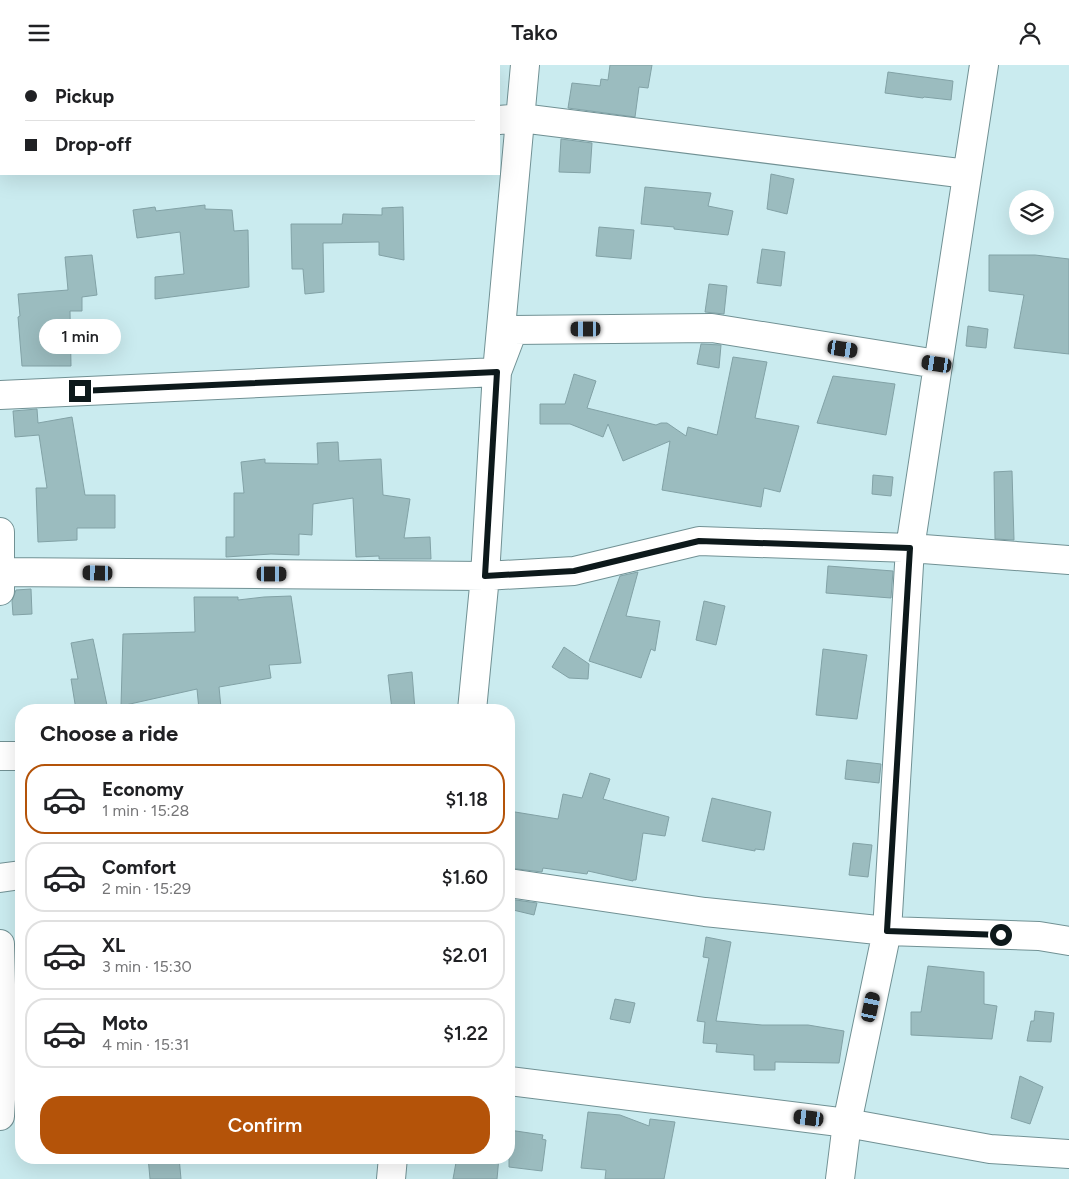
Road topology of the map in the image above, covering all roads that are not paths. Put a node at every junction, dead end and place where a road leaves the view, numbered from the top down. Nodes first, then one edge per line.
1 (526, 65) edge
2 (984, 65) edge
3 (510, 119) edge
4 (967, 174) junction
5 (937, 364) junction
6 (497, 372) junction
7 (0, 395) edge
8 (0, 532) edge
9 (910, 548) junction
10 (1069, 560) edge
11 (485, 576) junction
12 (0, 579) edge
13 (473, 704) edge
14 (0, 756) edge
15 (15, 756) edge
16 (15, 876) edge
17 (0, 879) edge
18 (515, 884) edge
19 (887, 931) junction
20 (1069, 941) edge
21 (0, 944) edge
22 (8, 1066) edge
23 (515, 1082) edge
24 (0, 1117) edge
25 (847, 1123) junction
26 (1069, 1154) edge
27 (392, 1164) edge
28 (391, 1179) edge
29 (840, 1179) edge

1 - 3 street
2 - 4 street
3 - 4 street
3 - 6 street
4 - 5 street
5 - 6 street
5 - 9 street
6 - 7 street
6 - 11 street
8 - 12 street
9 - 10 street
9 - 11 street
9 - 19 street
11 - 12 street
11 - 13 street
14 - 15 street
16 - 17 street
18 - 19 street
19 - 20 street
19 - 25 street
21 - 22 street
22 - 24 street
23 - 25 street
25 - 26 street
25 - 29 street
27 - 28 street

